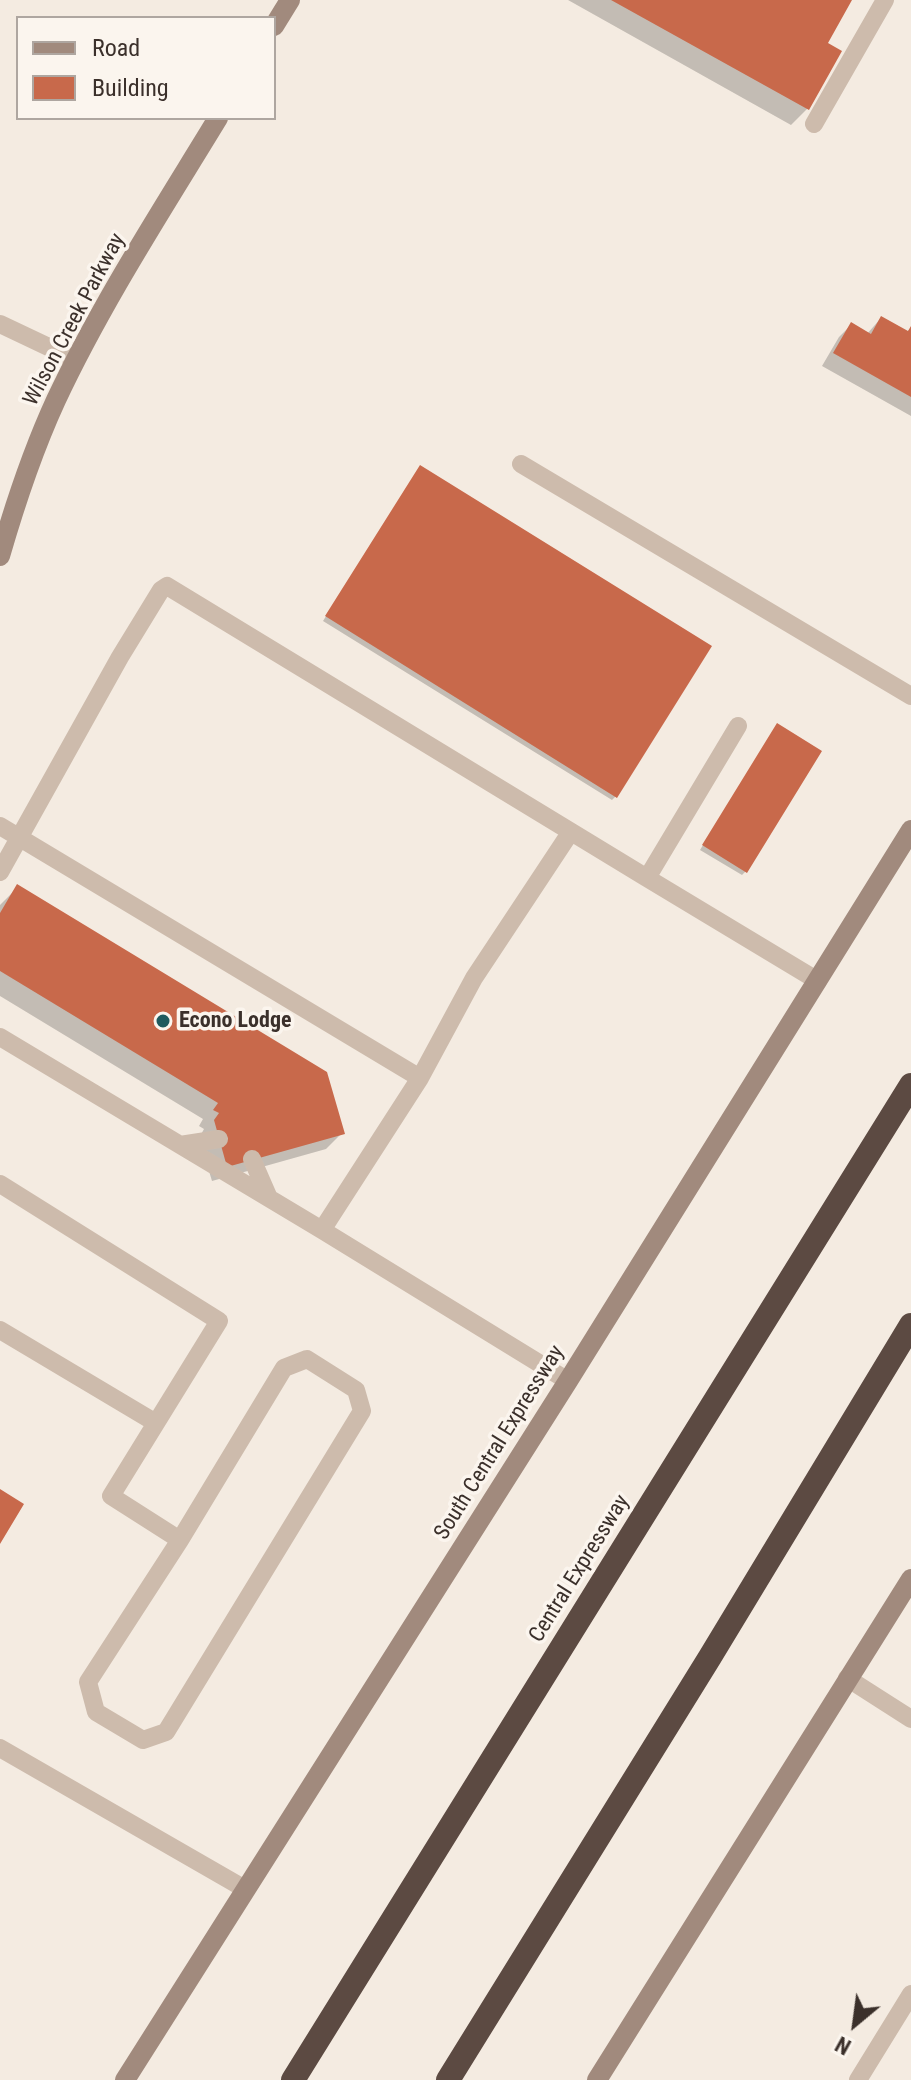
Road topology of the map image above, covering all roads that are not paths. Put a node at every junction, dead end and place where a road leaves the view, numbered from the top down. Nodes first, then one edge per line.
1 (290, 0) edge
2 (885, 0) edge
3 (276, 23) edge
4 (217, 120) edge
5 (814, 124) dead end
6 (0, 324) edge
7 (76, 360) junction
8 (521, 464) dead end
9 (0, 556) edge
10 (911, 696) edge
11 (738, 726) dead end
12 (0, 826) edge
13 (911, 830) edge
14 (570, 833) junction
15 (19, 839) junction
16 (0, 872) edge
17 (647, 878) junction
18 (818, 981) junction
19 (0, 1037) edge
20 (420, 1078) junction
21 (911, 1085) edge
22 (219, 1139) dead end
23 (180, 1145) junction
24 (252, 1159) dead end
25 (0, 1184) edge
26 (269, 1198) junction
27 (322, 1230) junction
28 (911, 1325) edge
29 (0, 1330) edge
30 (568, 1381) junction
31 (156, 1423) junction
32 (180, 1540) junction
33 (911, 1579) edge
34 (847, 1678) junction
35 (911, 1719) edge
36 (0, 1748) edge
37 (245, 1889) junction
38 (911, 1994) edge
39 (125, 2080) edge
40 (293, 2080) edge
41 (448, 2080) edge
42 (597, 2080) edge
43 (858, 2080) edge

1 - 3 main road
2 - 5 lane
4 - 7 main road, Wilson Creek Parkway
6 - 7 lane
7 - 9 main road, Wilson Creek Parkway
8 - 10 lane
11 - 17 lane
12 - 15 lane
13 - 18 main road, South Central Expressway
14 - 15 lane
14 - 17 lane
14 - 20 lane
15 - 16 lane
15 - 20 lane
17 - 18 lane
18 - 30 main road, South Central Expressway
19 - 23 lane
20 - 27 lane
21 - 40 highway, Central Expressway
22 - 23 lane
23 - 26 lane
24 - 26 lane
25 - 31 lane
26 - 27 lane
27 - 30 lane
28 - 41 highway
29 - 31 lane
30 - 37 main road, South Central Expressway
31 - 32 lane
32 - 32 lane
33 - 34 main road
34 - 35 lane
34 - 42 main road
36 - 37 lane
37 - 39 main road, South Central Expressway
38 - 43 lane

